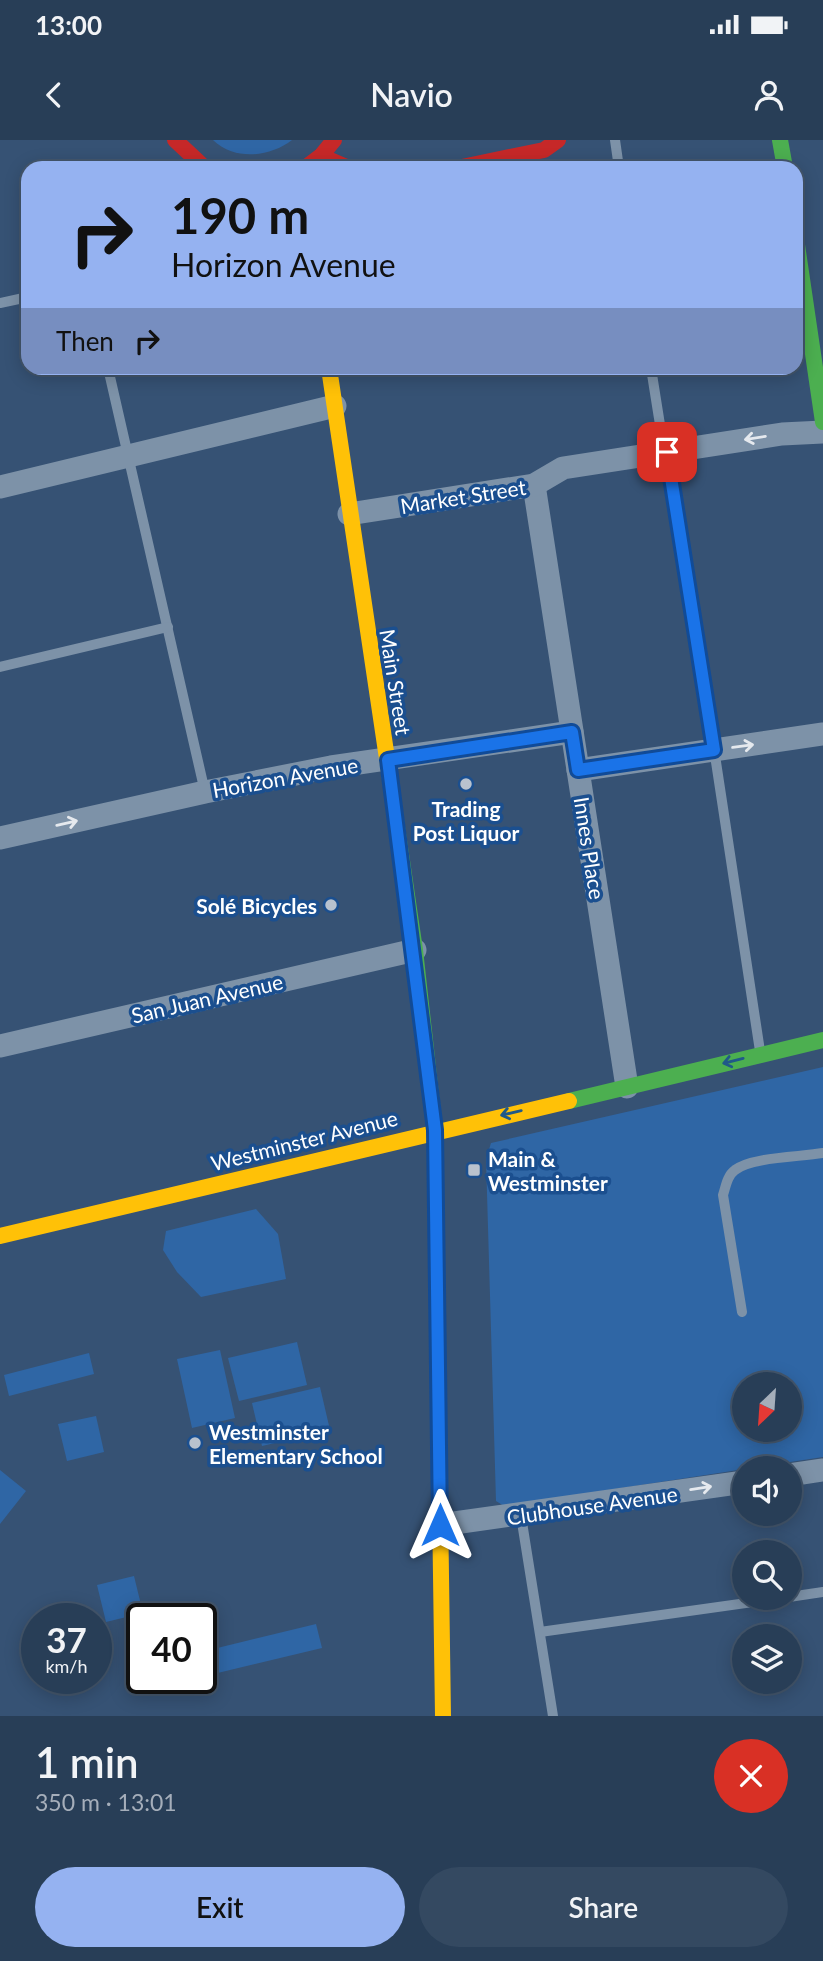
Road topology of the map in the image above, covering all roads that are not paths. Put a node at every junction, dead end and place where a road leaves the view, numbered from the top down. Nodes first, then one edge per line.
1 (175, 140) edge
2 (334, 140) edge
3 (558, 140) edge
4 (615, 140) edge
5 (780, 140) edge
6 (198, 161) edge
7 (316, 161) edge
8 (491, 161) edge
9 (618, 161) edge
10 (784, 161) edge
11 (803, 261) edge
12 (21, 298) edge
13 (0, 303) edge
14 (110, 375) edge
15 (331, 375) edge
16 (651, 375) edge
17 (335, 405) junction
18 (823, 422) edge
19 (823, 432) edge
20 (667, 452) junction
21 (130, 455) junction
22 (534, 485) junction
23 (0, 487) edge
24 (349, 514) junction
25 (168, 627) junction
26 (0, 667) edge
27 (572, 732) junction
28 (823, 734) edge
29 (714, 750) junction
30 (388, 760) junction
31 (578, 770) junction
32 (205, 792) junction
33 (0, 838) edge
34 (415, 950) junction
35 (823, 1040) edge
36 (0, 1046) edge
37 (761, 1054) junction
38 (627, 1087) junction
39 (435, 1130) junction
40 (823, 1153) edge
41 (0, 1236) edge
42 (742, 1312) dead end
43 (823, 1470) edge
44 (802, 1473) edge
45 (732, 1484) edge
46 (521, 1516) junction
47 (440, 1525) junction
48 (823, 1592) edge
49 (802, 1595) edge
50 (732, 1605) edge
51 (540, 1632) junction
52 (443, 1716) edge
53 (553, 1716) edge

1 - 6 street
2 - 7 street
3 - 8 street
4 - 9 lane
5 - 10 street
11 - 18 street
12 - 13 lane
14 - 21 lane
15 - 17 street, Main Street
16 - 20 lane
17 - 21 street
17 - 24 street, Main Street
19 -> 20 street, Market Street
20 - 22 street, Market Street
20 - 29 lane
21 - 23 street
21 - 25 lane
22 - 24 street, Market Street
22 - 27 street, Innes Place
24 - 30 street, Main Street
25 - 26 lane
25 - 32 lane
27 - 30 street, Horizon Avenue
27 - 31 street, Innes Place
29 -> 28 street
29 - 31 street
29 - 37 lane
30 - 32 street, Horizon Avenue
30 - 34 street, Main Street
31 - 38 street, Innes Place
33 -> 32 street, Horizon Avenue
34 - 36 street, San Juan Avenue
34 - 39 street, Main Street
35 - 37 street, Westminster Avenue
37 -> 38 street, Westminster Avenue
38 -> 39 street, Westminster Avenue
39 - 41 street, Westminster Avenue
39 - 47 street, Main Street
40 - 42 lane
43 - 44 street
46 -> 45 street, Clubhouse Avenue
46 - 47 street, Clubhouse Avenue
46 - 51 lane
47 - 52 street, Main Street
48 - 49 lane
50 - 51 lane
51 - 53 lane

